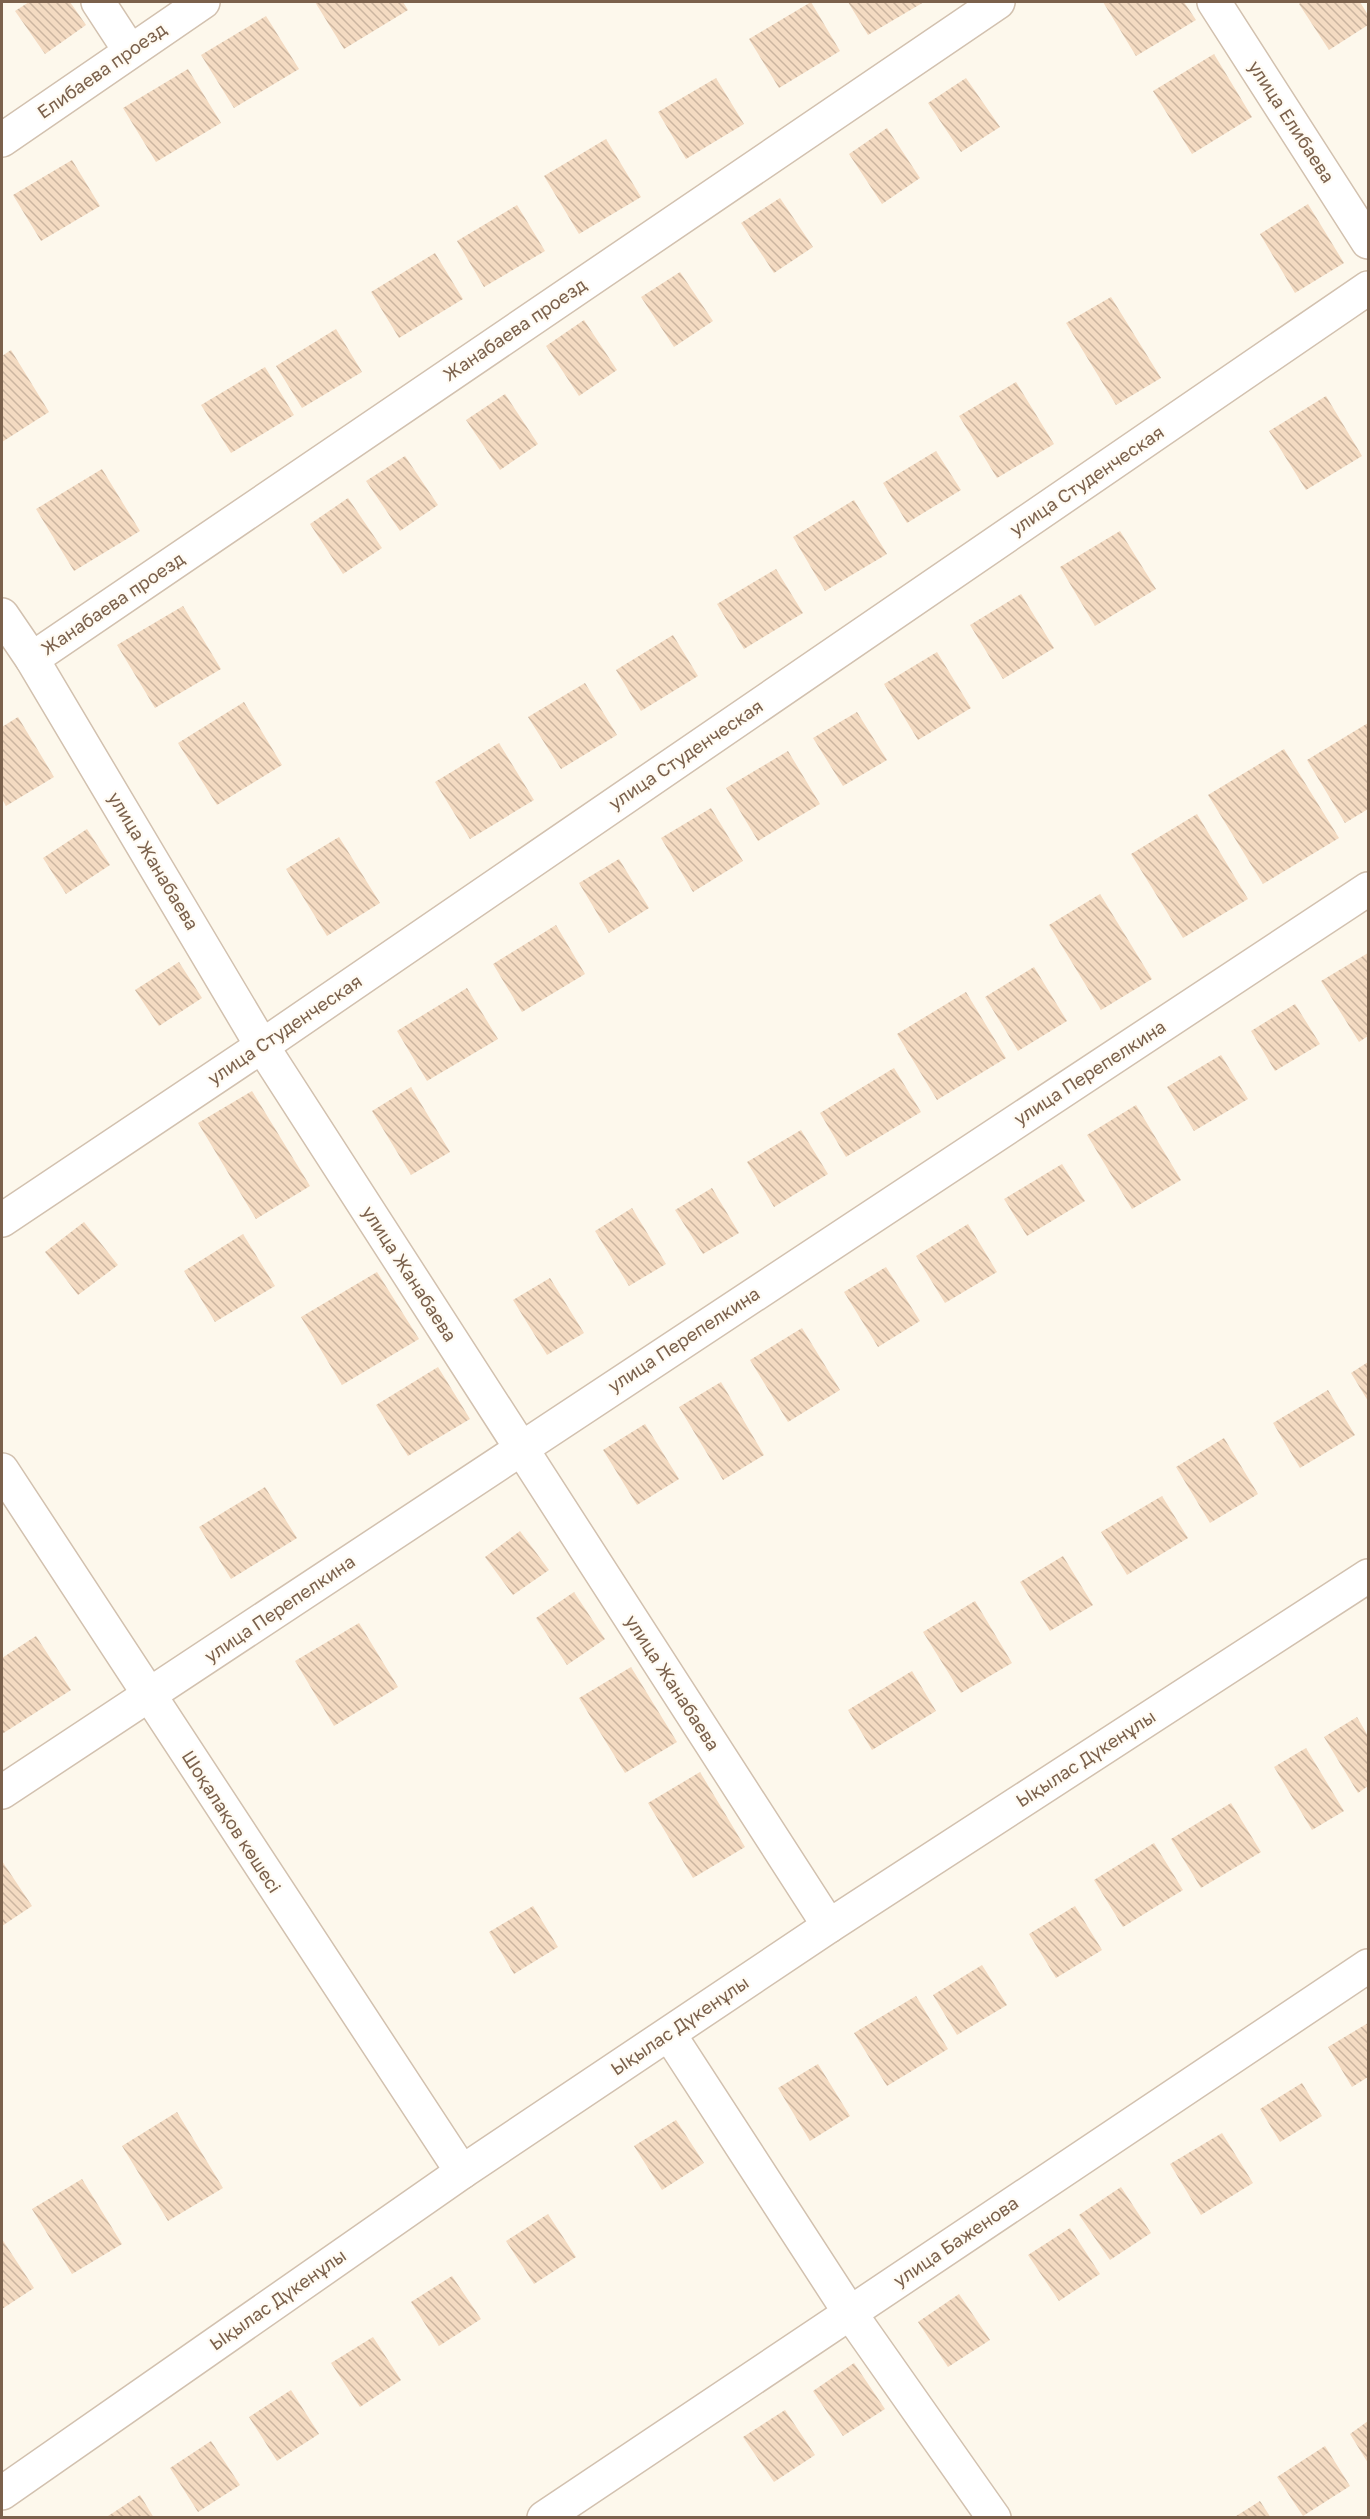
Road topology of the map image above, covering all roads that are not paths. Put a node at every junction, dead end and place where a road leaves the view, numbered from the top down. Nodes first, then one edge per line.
1 (98, 2) edge
2 (203, 2) edge
3 (998, 2) edge
4 (1214, 2) edge
5 (130, 51) junction
6 (2, 140) edge
7 (1368, 242) edge
8 (1368, 288) edge
9 (2, 615) edge
10 (32, 659) junction
11 (1368, 889) edge
12 (262, 1046) junction
13 (2, 1220) edge
14 (521, 1447) junction
15 (2, 1470) edge
16 (1368, 1576) edge
17 (148, 1696) junction
18 (2, 1792) edge
19 (829, 1926) junction
20 (1368, 1966) edge
21 (669, 2034) junction
22 (462, 2172) junction
23 (850, 2313) junction
24 (2, 2493) edge
25 (544, 2517) edge
26 (994, 2517) edge

1 - 5 street
2 - 5 street, Елибаева проезд
3 - 10 street, Жанабаева проезд
4 - 7 street, улица Елибаева
5 - 6 street, Елибаева проезд
8 - 12 street, улица Студенческая
9 - 10 street, улица Жанабаева
10 - 12 street, улица Жанабаева
11 - 14 street, улица Перепелкина
12 - 13 street, улица Студенческая
12 - 14 street, улица Жанабаева
14 - 17 street, улица Перепелкина
14 - 19 street, улица Жанабаева
15 - 17 street, Шоқалақов көшесі
16 - 19 street, Ықылас Дүкенұлы
17 - 18 street, улица Перепелкина
17 - 22 street, Шоқалақов көшесі
19 - 21 street, Ықылас Дүкенұлы
20 - 23 street, улица Баженова
21 - 22 street, Ықылас Дүкенұлы
21 - 23 street
22 - 24 street, Ықылас Дүкенұлы
23 - 25 street, улица Баженова
23 - 26 street

